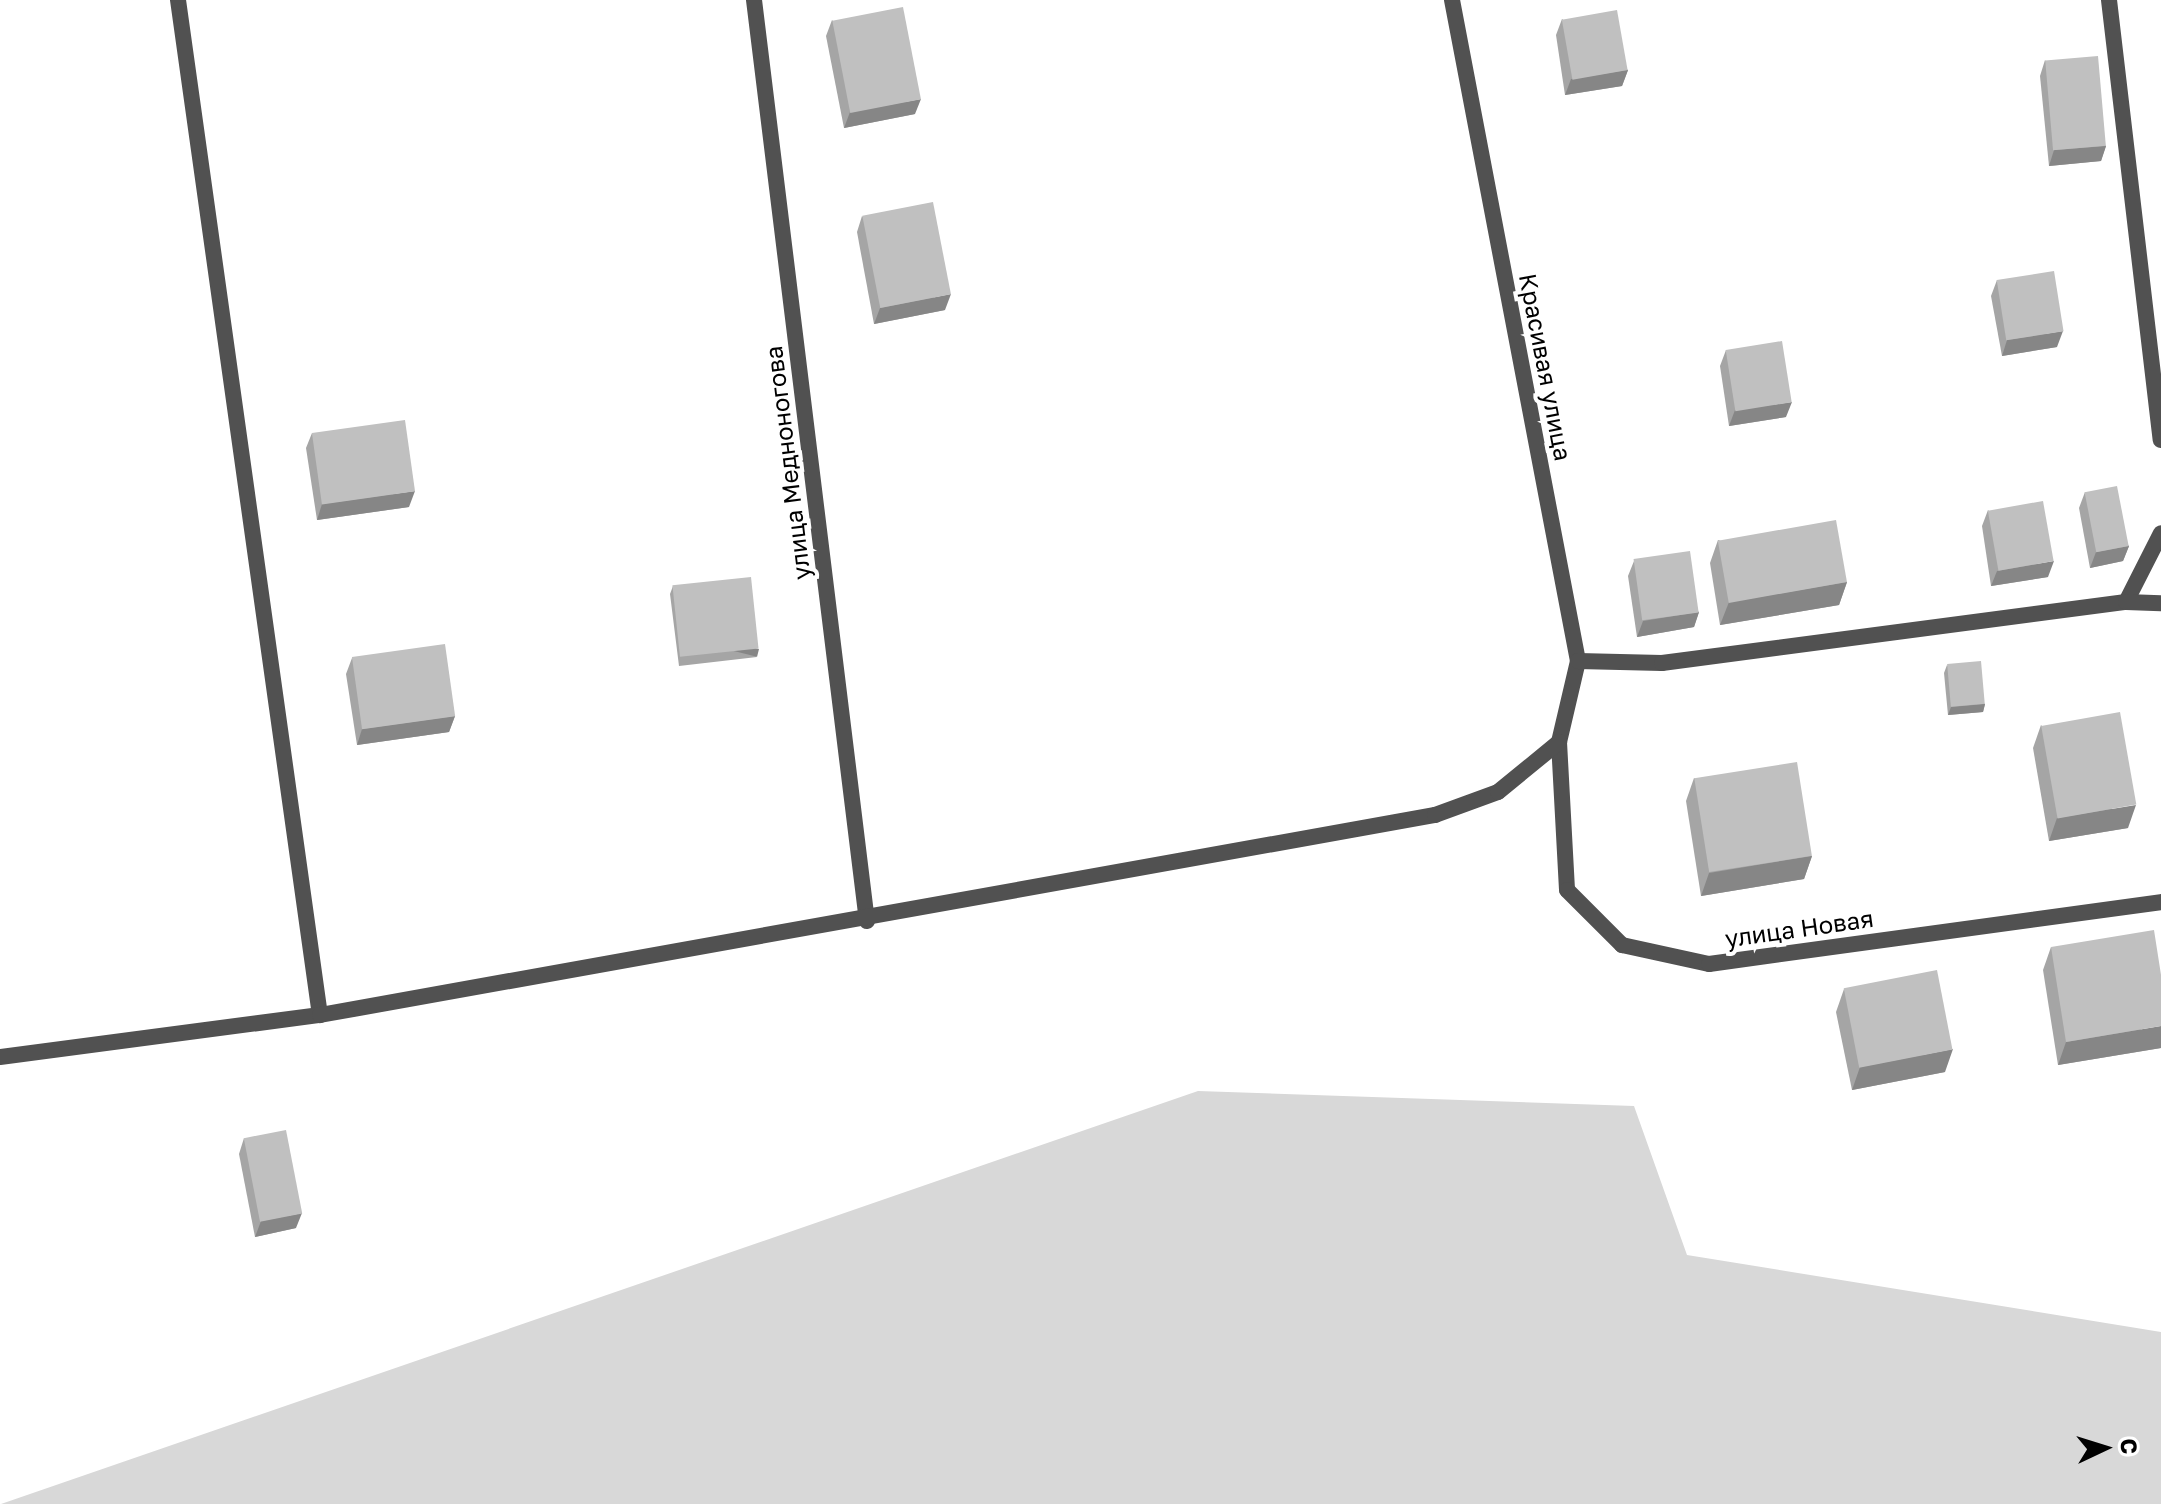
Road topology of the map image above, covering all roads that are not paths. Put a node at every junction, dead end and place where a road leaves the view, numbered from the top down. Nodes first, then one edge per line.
1 (178, 0) edge
2 (754, 0) edge
3 (1452, 0) edge
4 (2109, 0) edge
5 (2161, 440) edge
6 (2161, 533) edge
7 (2126, 602) junction
8 (2161, 603) edge
9 (1578, 661) junction
10 (1559, 742) junction
11 (2161, 902) edge
12 (867, 921) junction
13 (320, 1015) junction
14 (0, 1057) edge

1 - 13 street
2 - 12 street, улица Медноногова
3 - 9 street, Красивая улица
4 - 5 street
6 - 7 street
7 - 8 street
7 - 9 street
9 - 10 street, Красивая улица
10 - 11 street, улица Новая
10 - 12 street
12 - 13 street
13 - 14 street

